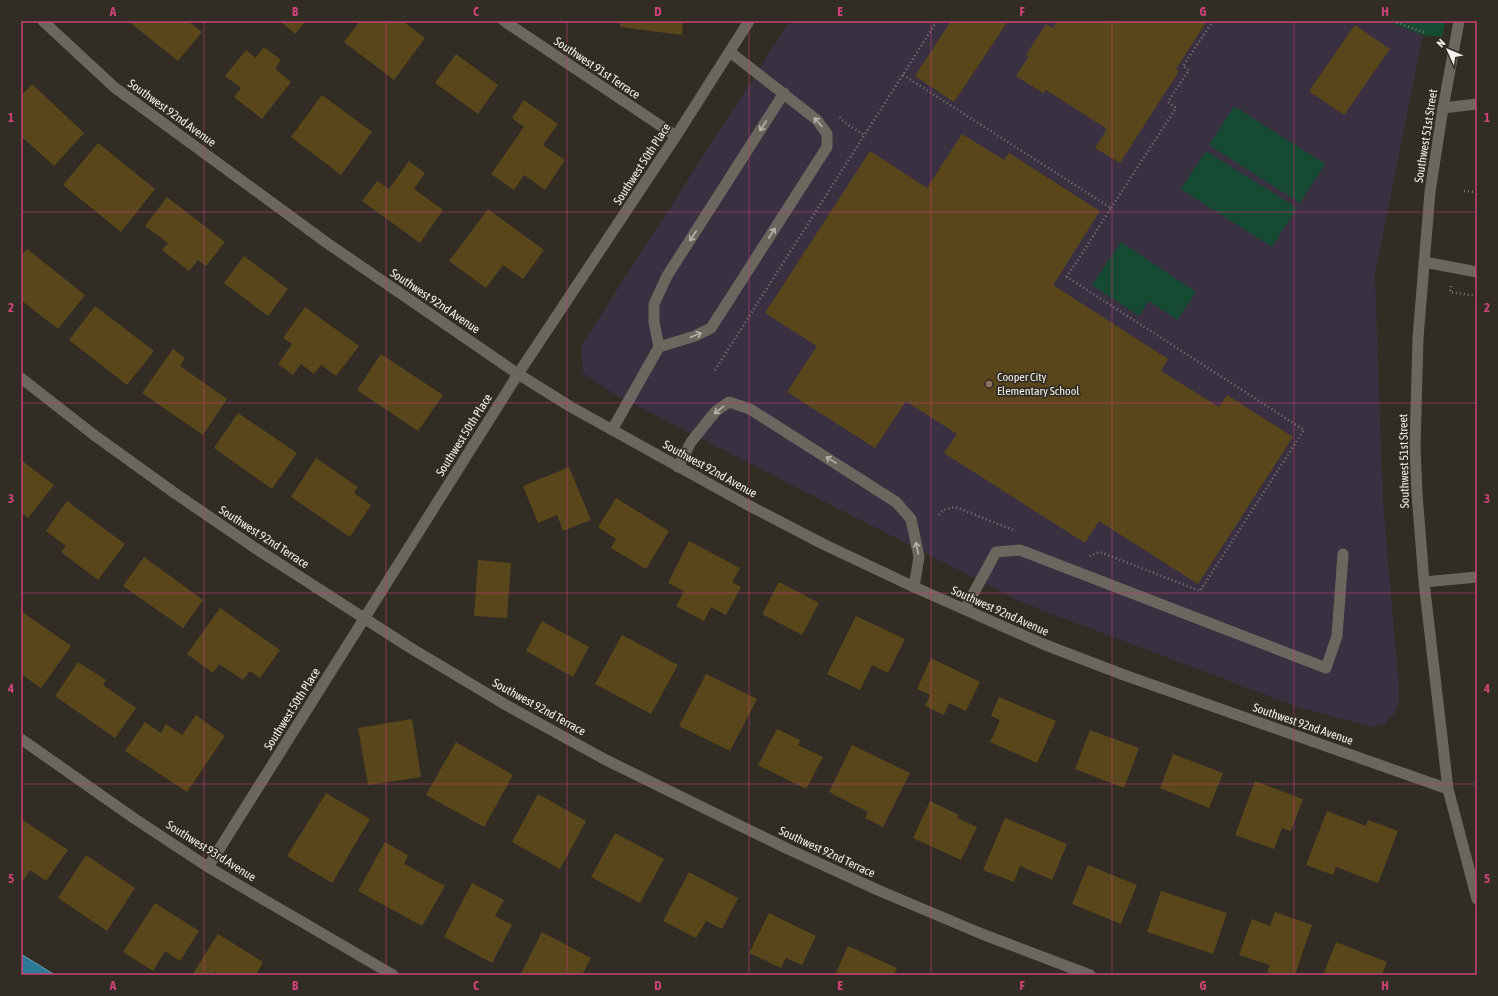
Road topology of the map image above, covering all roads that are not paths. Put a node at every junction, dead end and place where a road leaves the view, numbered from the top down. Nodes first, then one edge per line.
1 (43, 21) edge
2 (504, 21) edge
3 (749, 21) edge
4 (1459, 21) edge
5 (730, 52) junction
6 (784, 93) junction
7 (1477, 104) edge
8 (1443, 108) junction
9 (676, 136) junction
10 (1424, 262) junction
11 (1477, 272) edge
12 (659, 347) junction
13 (518, 374) junction
14 (21, 378) edge
15 (612, 430) junction
16 (678, 467) junction
17 (1343, 554) dead end
18 (1477, 577) edge
19 (1424, 582) junction
20 (914, 587) junction
21 (965, 609) junction
22 (364, 618) junction
23 (21, 739) edge
24 (1448, 789) junction
25 (208, 867) junction
26 (1477, 899) edge
27 (393, 975) edge
28 (1090, 975) edge

1 - 13 street, Southwest 92nd Avenue
2 - 9 street, Southwest 91st Terrace
3 - 5 street, Southwest 50th Place
4 - 8 street, Southwest 51st Street
5 - 6 street
5 - 9 street, Southwest 50th Place
6 -> 12 street
12 -> 6 street
7 - 8 street
8 - 10 street, Southwest 51st Street
9 - 13 street, Southwest 50th Place
10 - 11 street
10 - 19 street, Southwest 51st Street
12 - 15 street
13 - 15 street, Southwest 92nd Avenue
13 - 22 street, Southwest 50th Place
14 - 22 street, Southwest 92nd Terrace
15 - 16 street, Southwest 92nd Avenue
16 - 20 street, Southwest 92nd Avenue
20 -> 16 street
17 - 21 street
18 - 19 street
19 - 24 street, Southwest 51st Street
20 - 21 street, Southwest 92nd Avenue
21 - 24 street, Southwest 92nd Avenue
22 - 25 street, Southwest 50th Place
22 - 28 street, Southwest 92nd Terrace
23 - 25 street, Southwest 93rd Avenue
24 - 26 street, Southwest 51st Street
25 - 27 street, Southwest 93rd Avenue

